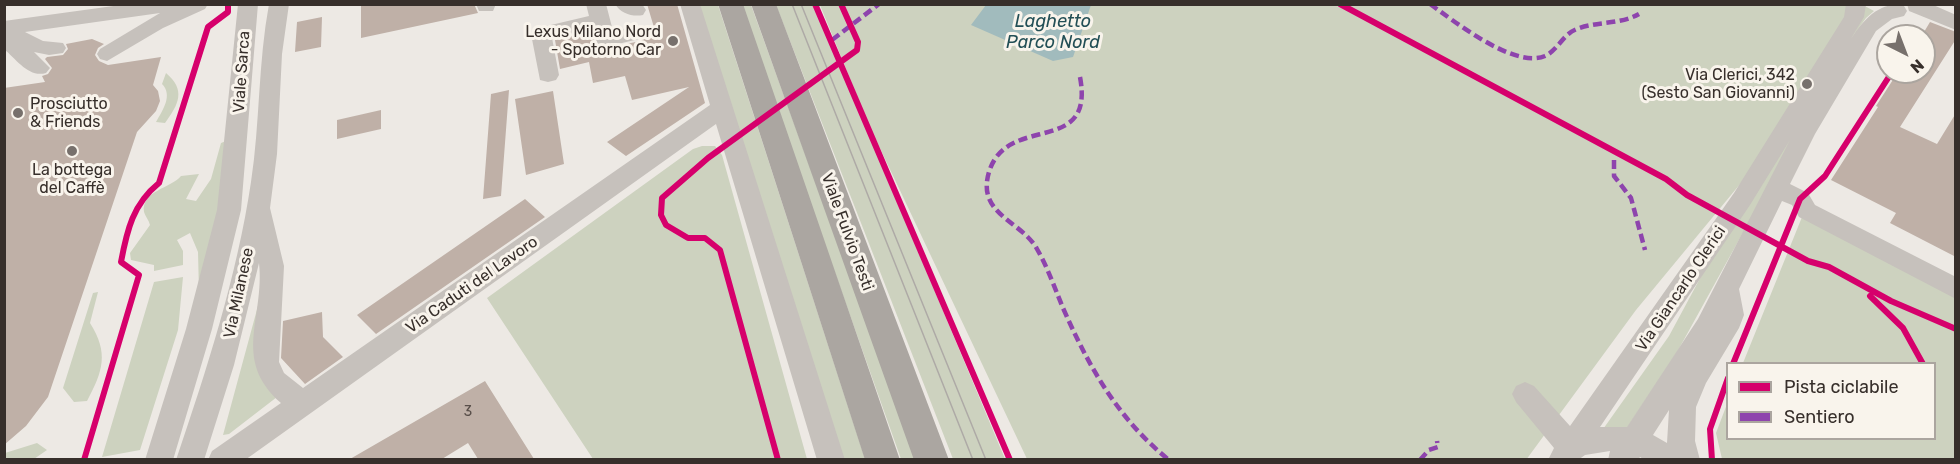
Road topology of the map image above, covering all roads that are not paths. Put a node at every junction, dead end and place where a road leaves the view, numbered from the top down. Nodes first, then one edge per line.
1 (198, 4) edge
2 (248, 4) edge
3 (267, 4) edge
4 (279, 4) edge
5 (690, 4) edge
6 (730, 4) edge
7 (763, 4) edge
8 (1856, 4) edge
9 (1872, 4) edge
10 (1910, 7) edge
11 (601, 9) edge
12 (176, 10) edge
13 (1956, 23) edge
14 (274, 27) junction
15 (4, 30) edge
16 (632, 34) dead end
17 (4, 38) edge
18 (105, 47) dead end
19 (56, 48) dead end
20 (39, 68) dead end
21 (548, 75) dead end
22 (721, 109) junction
23 (269, 123) joint
24 (237, 140) joint
25 (1779, 189) junction
26 (259, 204) junction
27 (1727, 287) junction
28 (1956, 289) edge
29 (1525, 393) dead end
30 (303, 405) junction
31 (1628, 450) edge
32 (1569, 455) edge
33 (159, 459) edge
34 (190, 459) edge
35 (222, 459) edge
36 (831, 459) edge
37 (883, 459) edge
38 (932, 459) edge
39 (1669, 459) edge
40 (1686, 459) edge

1 - 12 street
2 - 24 street, Viale Sarca
3 - 14 street
4 - 14 street, Viale Sarca
5 - 22 street
6 - 37 main road
7 - 38 main road, Viale Fulvio Testi
8 - 32 street, Via Giancarlo Clerici
9 - 10 street
10 - 13 street
10 - 25 street, Via Giancarlo Clerici
11 - 16 street
11 - 21 street
12 - 15 street
12 - 18 street
14 - 23 street, Viale Sarca
15 - 19 street
17 - 20 street
22 - 30 street, Via Caduti del Lavoro
22 - 36 street
23 - 26 street, Via Milanese
24 - 33 street, Via Milanese
25 - 27 street, Via Giancarlo Clerici
25 - 28 street
26 - 30 street
26 - 34 street, Via Milanese
27 - 31 street, Via Giancarlo Clerici
27 - 40 street
29 - 32 street
30 - 35 street, Via Caduti del Lavoro
31 - 32 street
31 - 39 street

